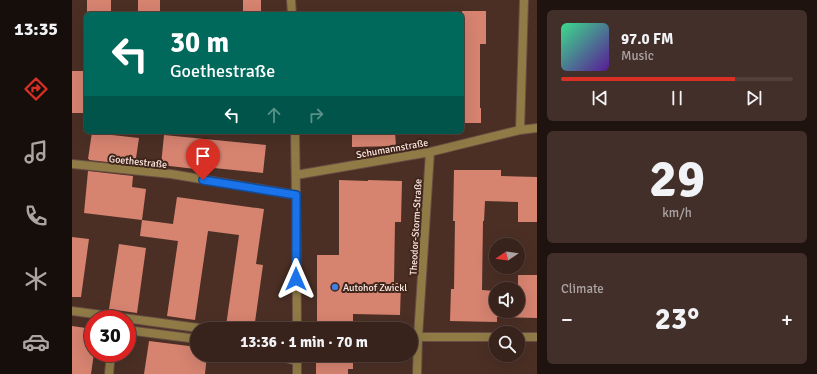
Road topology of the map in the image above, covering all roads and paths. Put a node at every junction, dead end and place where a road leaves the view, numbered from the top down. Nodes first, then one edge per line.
1 (292, 0) edge
2 (524, 0) edge
3 (292, 12) edge
4 (537, 128) edge
5 (520, 130) junction
6 (295, 134) edge
7 (430, 152) junction
8 (72, 164) edge
9 (296, 175) junction
10 (296, 195) junction
11 (72, 311) edge
12 (297, 322) edge
13 (190, 327) edge
14 (136, 331) edge
15 (418, 337) joint
16 (489, 337) edge
17 (525, 337) edge
18 (537, 337) edge
19 (190, 338) edge
20 (110, 362) edge
21 (297, 362) edge
22 (417, 362) edge
23 (109, 374) edge
24 (297, 374) edge
25 (417, 374) edge

1 - 3 street
2 - 5 street
4 - 5 street, Schumannstraße
5 - 7 street, Schumannstraße
6 - 9 street
7 - 9 street, Schumannstraße
7 - 15 street, Theodor-Storm-Straße
8 - 10 street, Goethestraße
9 - 10 street
10 - 12 street
11 - 13 street
14 - 19 street
15 - 16 street
17 - 18 street
20 - 23 street
21 - 24 street
22 - 25 street, Theodor-Storm-Straße

